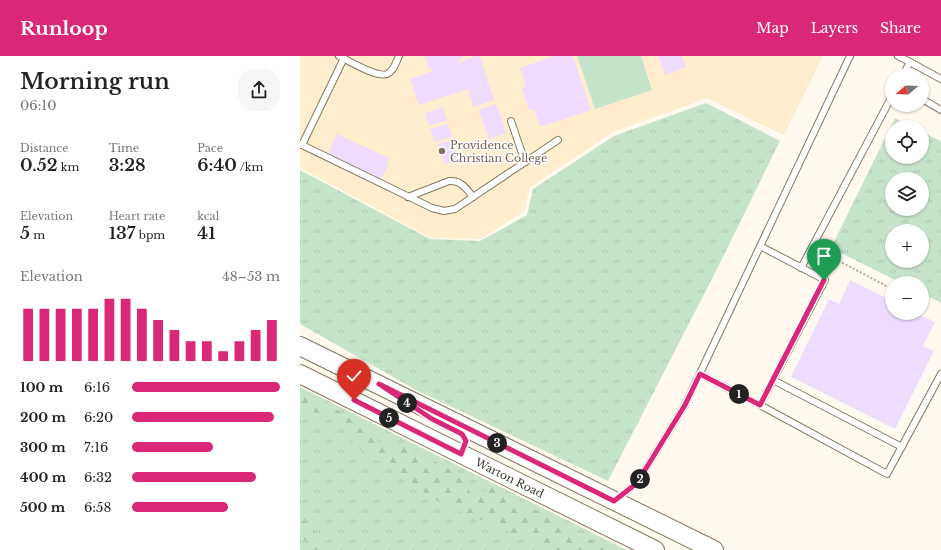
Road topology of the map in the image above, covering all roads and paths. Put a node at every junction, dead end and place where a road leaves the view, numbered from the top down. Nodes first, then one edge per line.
1 (399, 56) edge
2 (850, 56) edge
3 (342, 57) edge
4 (904, 58) edge
5 (903, 68) edge
6 (941, 80) edge
7 (929, 103) edge
8 (885, 109) edge
9 (941, 110) edge
10 (510, 121) dead end
11 (558, 140) dead end
12 (301, 145) edge
13 (525, 162) junction
14 (473, 196) junction
15 (408, 197) junction
16 (760, 246) junction
17 (801, 268) junction
18 (819, 277) junction
19 (885, 285) edge
20 (300, 346) edge
21 (300, 374) edge
22 (700, 374) junction
23 (941, 374) edge
24 (773, 380) junction
25 (379, 384) junction
26 (760, 405) junction
27 (902, 447) junction
28 (461, 454) junction
29 (614, 501) junction
30 (603, 524) junction
31 (655, 550) edge
32 (714, 550) edge

1 - 3 lane
2 - 16 lane
3 - 12 lane
4 - 5 lane
4 - 6 lane
7 - 9 lane
8 - 17 lane
10 - 13 lane
11 - 13 lane
12 - 15 lane
13 - 14 lane
14 - 15 lane
14 - 15 lane
16 - 17 lane
16 - 22 lane
17 - 18 lane
18 - 19 path
18 - 24 lane
20 - 25 main road
21 - 28 main road, Warton Road
22 - 26 lane
22 - 29 lane
23 - 27 lane
24 - 26 lane
24 - 27 lane
25 - 28 main road
25 - 29 main road
26 - 27 lane
28 - 30 main road, Warton Road
29 - 30 main road
29 - 32 main road
30 - 31 main road, Warton Road

